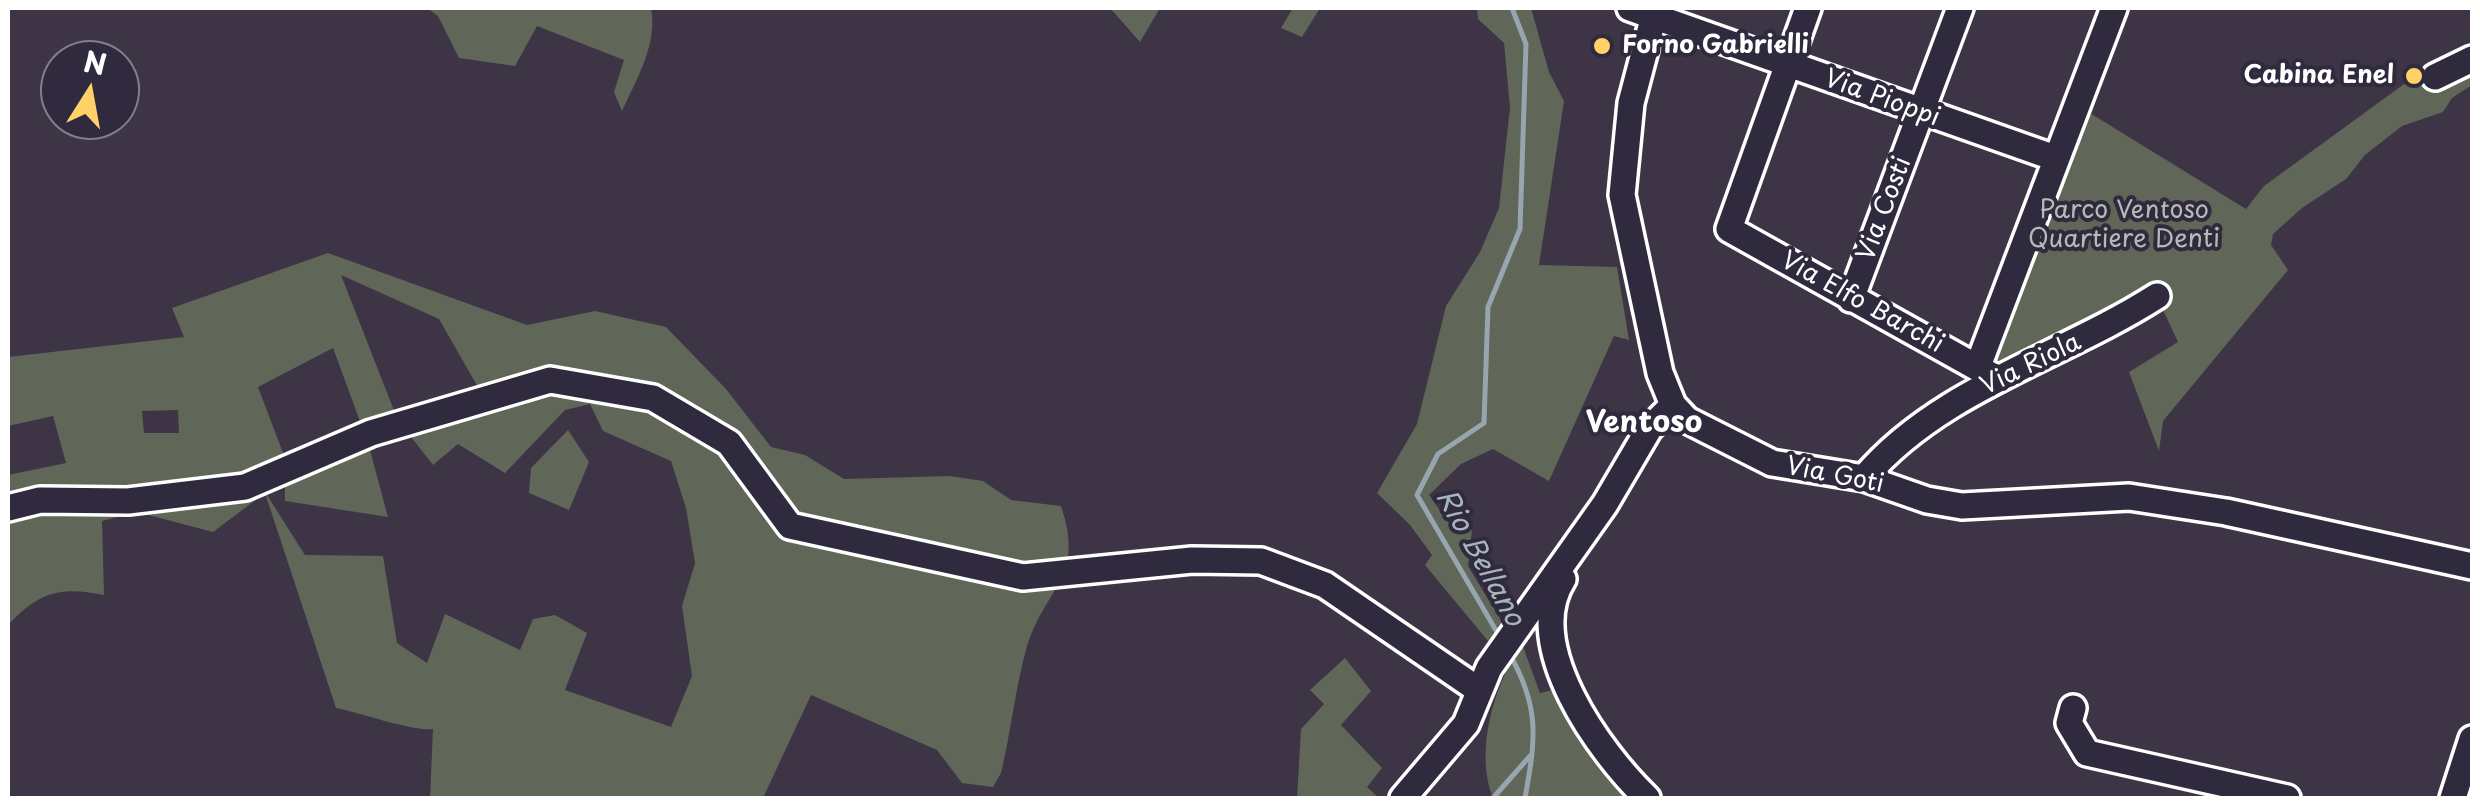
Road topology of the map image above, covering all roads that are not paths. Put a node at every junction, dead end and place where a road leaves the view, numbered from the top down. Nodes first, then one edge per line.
1 (1808, 8) edge
2 (1960, 8) edge
3 (2114, 8) edge
4 (1647, 10) edge
5 (2472, 59) edge
6 (1788, 64) junction
7 (2435, 77) dead end
8 (1920, 114) junction
9 (2055, 158) junction
10 (2157, 296) dead end
11 (1851, 299) junction
12 (1986, 372) junction
13 (1673, 405) junction
14 (1864, 478) junction
15 (8, 508) edge
16 (1576, 542) junction
17 (2472, 566) edge
18 (1478, 689) junction
19 (2073, 708) dead end
20 (2472, 739) edge
21 (1403, 798) edge
22 (1647, 798) edge
23 (2287, 798) edge
24 (2453, 798) edge

1 - 6 street
2 - 8 street, Via Costi
3 - 9 street
4 - 6 street, Via Pioppi
4 - 13 street
5 - 7 street
6 - 8 street, Via Pioppi
6 - 11 street, Via Elfo Barchi
8 - 9 street, Via Pioppi
8 - 11 street, Via Costi
9 - 12 street
10 - 12 street, Via Riola
11 - 12 street, Via Elfo Barchi
12 - 14 street, Via Riola
13 - 14 street, Via Goti
13 - 16 street
14 - 17 street, Via Goti
15 - 18 street
16 - 18 street
16 - 22 street
18 - 21 street
19 - 23 street
20 - 24 street

